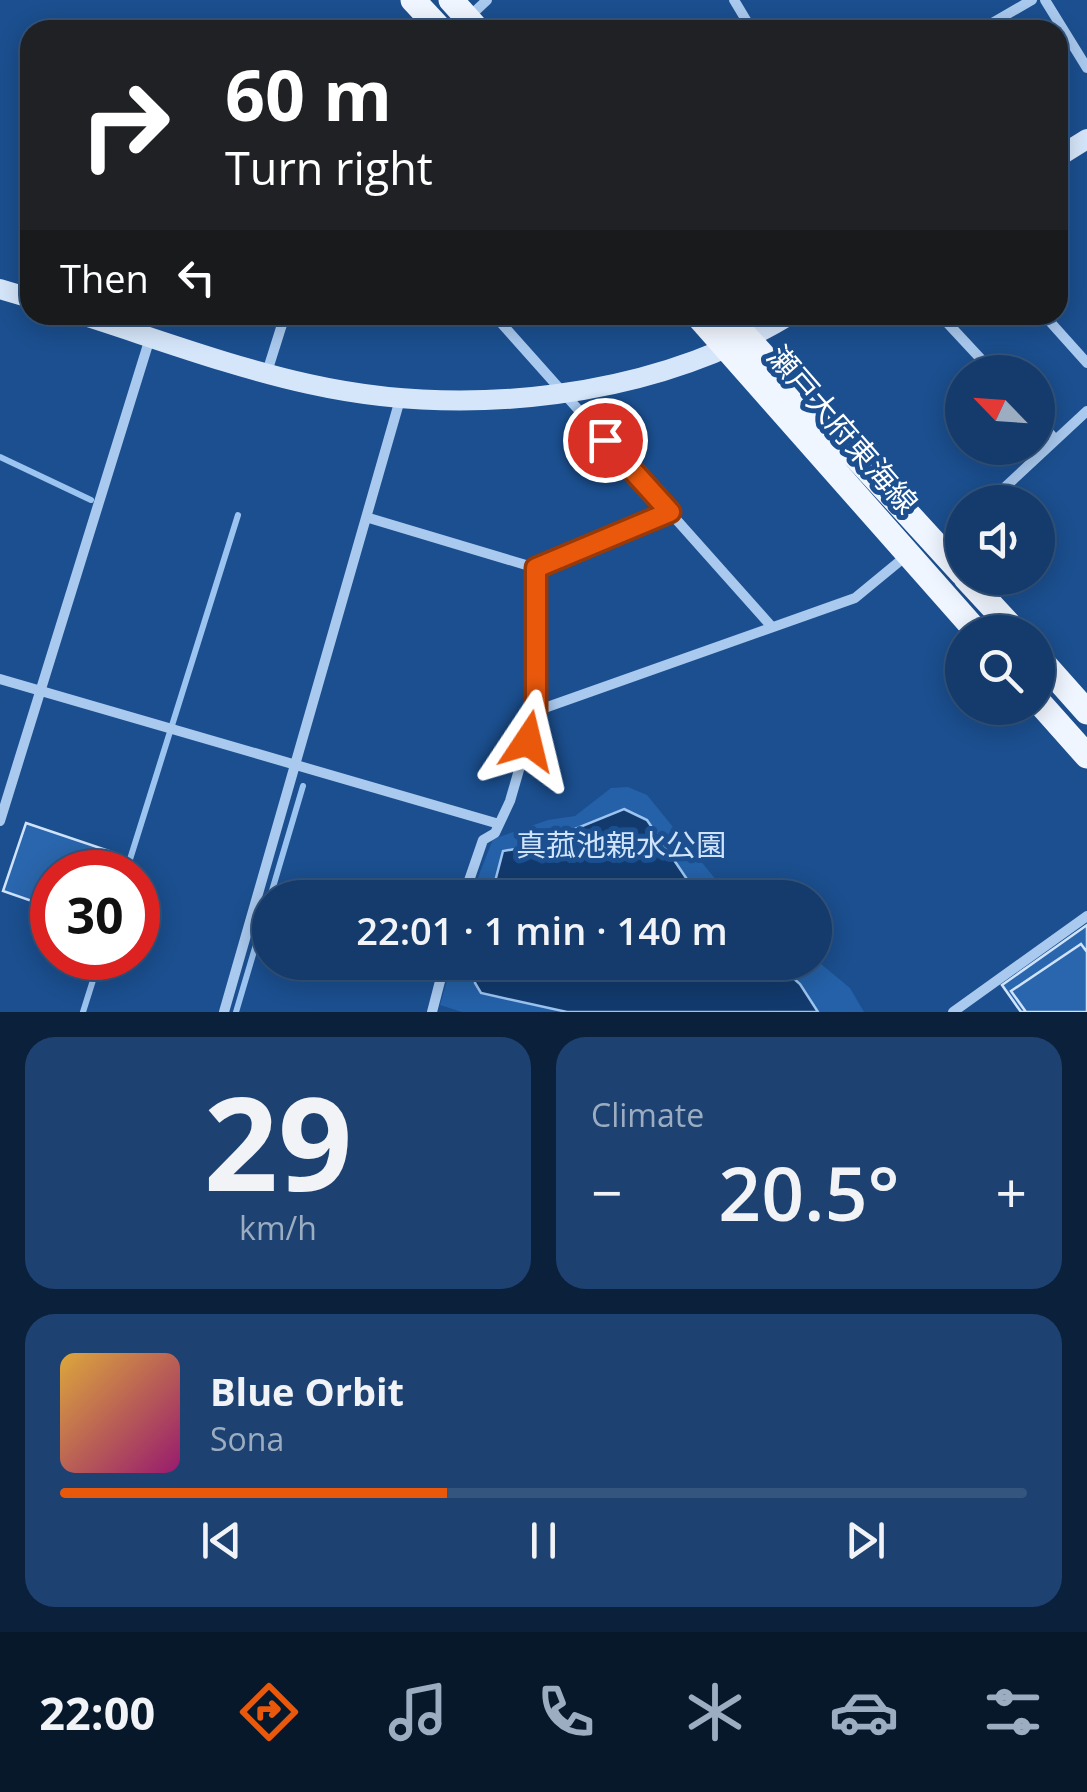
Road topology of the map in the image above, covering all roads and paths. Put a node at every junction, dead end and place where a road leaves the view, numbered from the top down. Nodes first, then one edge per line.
1 (413, 0) edge
2 (488, 0) edge
3 (1032, 0) edge
4 (466, 16) edge
5 (432, 20) edge
6 (997, 20) edge
7 (1068, 37) edge
8 (1087, 68) edge
9 (113, 325) edge
10 (282, 325) edge
11 (503, 325) edge
12 (711, 325) edge
13 (730, 325) edge
14 (771, 325) edge
15 (949, 325) edge
16 (1053, 325) edge
17 (150, 337) junction
18 (736, 343) junction
19 (977, 355) edge
20 (1087, 364) edge
21 (267, 372) junction
22 (561, 392) junction
23 (402, 395) junction
24 (1087, 410) edge
25 (1055, 437) edge
26 (1027, 465) edge
27 (1006, 485) edge
28 (670, 512) junction
29 (369, 518) junction
30 (945, 546) edge
31 (941, 550) junction
32 (945, 554) edge
33 (908, 555) junction
34 (536, 568) junction
35 (982, 595) edge
36 (961, 615) edge
37 (1000, 615) edge
38 (772, 627) junction
39 (1055, 676) edge
40 (0, 679) edge
41 (40, 691) junction
42 (536, 711) junction
43 (1087, 712) edge
44 (1055, 720) edge
45 (1087, 756) edge
46 (296, 767) junction
47 (0, 821) edge
48 (499, 824) junction
49 (469, 880) edge
50 (1087, 916) edge
51 (440, 980) edge
52 (224, 1012) edge
53 (432, 1012) edge
54 (953, 1012) edge

1 - 5 main road
2 - 4 street
3 - 6 street
7 - 8 street
9 - 17 street
10 - 21 street
11 - 22 street
12 - 18 main road, 瀬戸大府東海線
13 - 18 main road, 瀬戸大府東海線
14 - 18 street
15 - 19 street
16 - 20 street
17 - 21 street
17 - 41 street
18 - 22 street
18 - 31 main road, 瀬戸大府東海線
18 - 33 main road, 瀬戸大府東海線
21 - 23 street
22 - 23 street
22 - 28 street
23 - 29 street
24 - 25 street
26 - 27 street
28 - 34 street
28 - 38 street
29 - 34 street
29 - 46 street
30 - 31 street
31 - 32 main road, 瀬戸大府東海線
33 - 36 main road, 瀬戸大府東海線
33 - 38 street
34 - 42 street
35 - 37 main road, 瀬戸大府東海線
38 - 42 street
39 - 43 main road
40 - 41 street
41 - 46 street
41 - 47 street
42 - 48 street
44 - 45 main road
46 - 48 street
46 - 52 street
48 - 49 street
50 - 54 street
51 - 53 street

